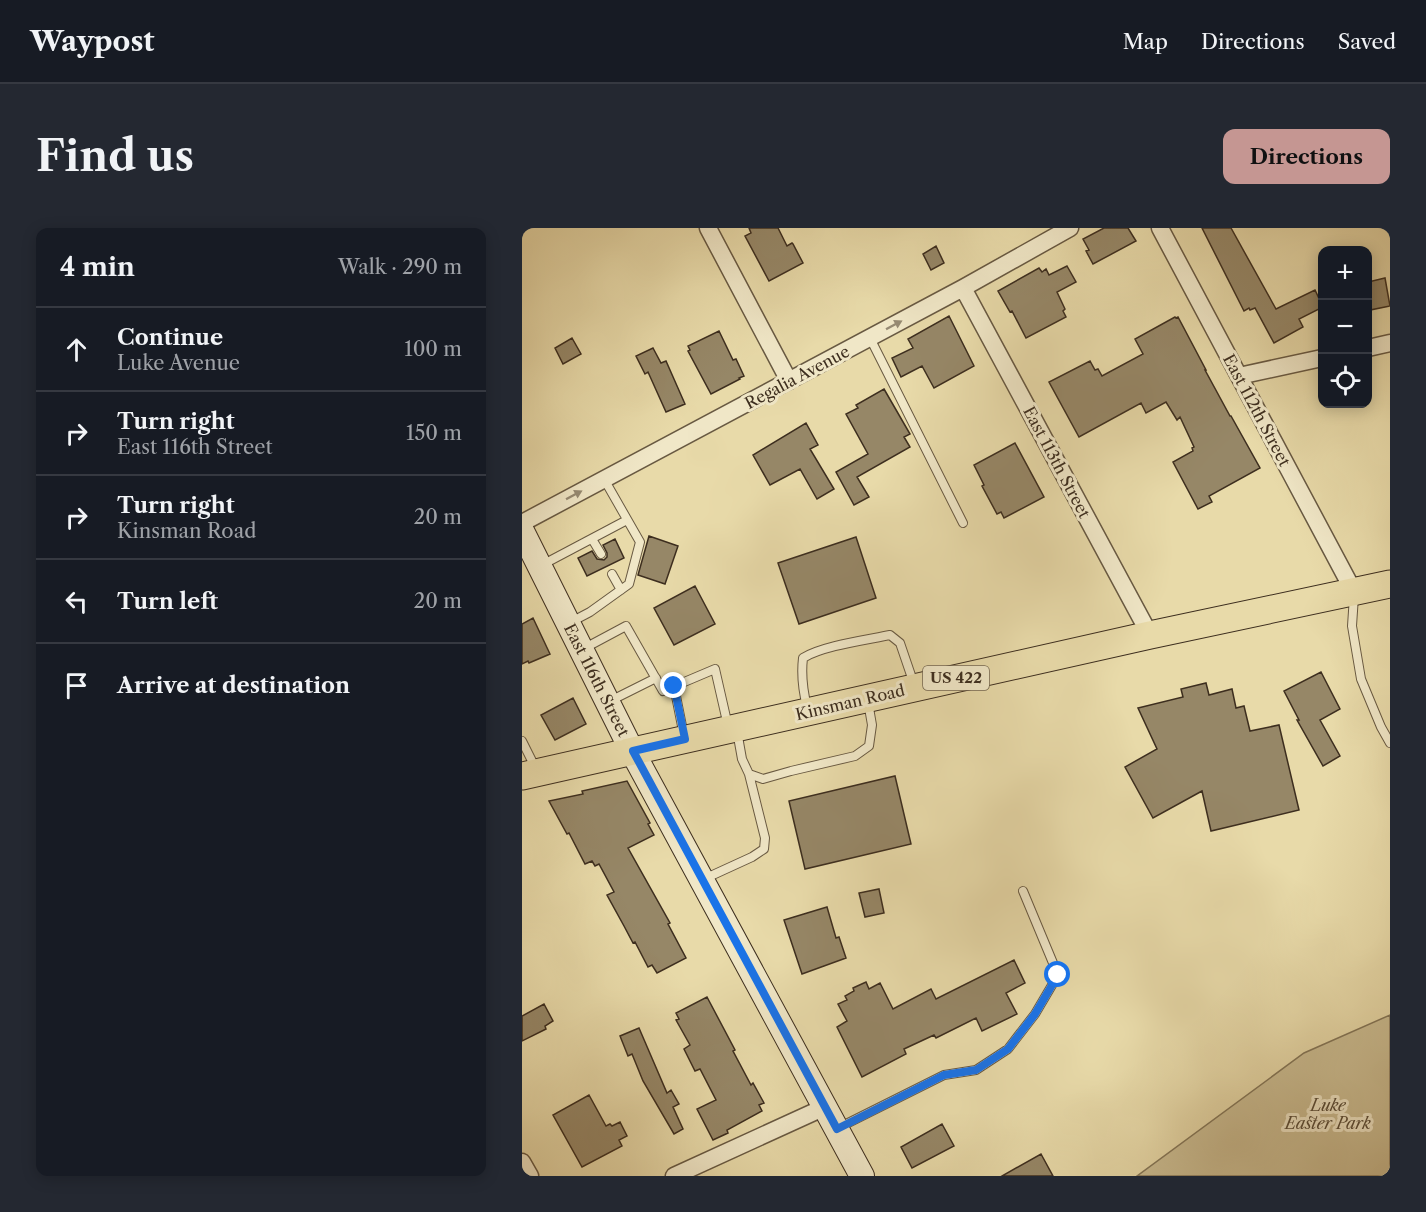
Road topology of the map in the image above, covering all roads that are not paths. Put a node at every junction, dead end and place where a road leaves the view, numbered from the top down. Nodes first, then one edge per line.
1 (708, 228) edge
2 (1160, 228) edge
3 (1062, 230) edge
4 (963, 288) junction
5 (870, 338) junction
6 (1390, 343) edge
7 (1372, 347) edge
8 (1318, 359) edge
9 (1239, 376) junction
10 (789, 381) junction
11 (604, 479) junction
12 (627, 520) junction
13 (522, 523) edge
14 (963, 524) dead end
15 (522, 531) edge
16 (592, 539) junction
17 (601, 554) dead end
18 (540, 567) junction
19 (612, 574) dead end
20 (1390, 584) edge
21 (621, 590) junction
22 (1354, 592) junction
23 (568, 624) junction
24 (1150, 635) junction
25 (582, 650) junction
26 (656, 678) junction
27 (674, 686) junction
28 (915, 688) junction
29 (868, 698) junction
30 (608, 702) junction
31 (808, 712) junction
32 (733, 728) junction
33 (685, 739) junction
34 (522, 741) edge
35 (1390, 743) edge
36 (633, 751) junction
37 (530, 774) edge
38 (748, 774) junction
39 (702, 880) junction
40 (1023, 891) dead end
41 (825, 1107) junction
42 (837, 1129) junction
43 (522, 1162) edge
44 (530, 1176) edge
45 (674, 1176) edge
46 (862, 1176) edge

1 - 10 street
2 - 9 street, East 112th Street
3 - 4 street, Regalia Avenue
5 -> 4 street, Regalia Avenue
4 - 24 street, East 113th Street
5 - 10 street, Regalia Avenue
5 - 14 lane
6 - 7 street
8 - 9 street
9 - 22 street, East 112th Street
10 - 11 street, Regalia Avenue
11 - 12 lane
13 -> 11 street, Regalia Avenue
12 - 16 lane
12 - 21 lane
15 - 18 main road, East 116th Street
16 - 17 lane
16 - 18 lane
18 - 23 main road, East 116th Street
19 - 21 lane
20 - 22 main road, Kinsman Road / US 422
21 - 23 lane
22 - 24 main road, Kinsman Road / US 422
22 - 35 lane
23 - 25 main road, East 116th Street
24 - 28 main road, Kinsman Road / US 422
25 - 26 lane
25 - 30 main road, East 116th Street
26 - 27 lane
26 - 30 lane
27 - 32 lane
27 - 33 lane
28 - 29 main road, Kinsman Road / US 422
28 - 31 lane
29 - 31 main road, Kinsman Road / US 422
29 - 38 lane
30 - 36 main road, East 116th Street
31 - 32 main road, Kinsman Road / US 422
32 - 33 main road, Kinsman Road / US 422
32 - 38 lane
33 - 36 main road, Kinsman Road / US 422
34 - 37 lane
36 - 37 main road, Kinsman Road / US 422
36 - 39 main road, East 116th Street
38 - 39 lane
39 - 41 main road, East 116th Street
40 - 42 lane
41 - 42 main road, East 116th Street
41 - 45 street
42 - 46 main road, East 116th Street
43 - 44 street

